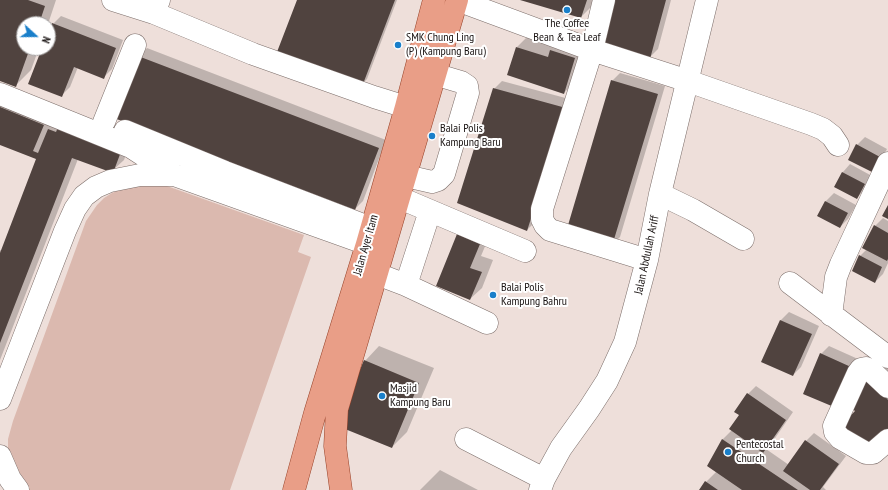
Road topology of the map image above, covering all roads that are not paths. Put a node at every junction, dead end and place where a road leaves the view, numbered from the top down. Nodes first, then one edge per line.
1 (113, 0) edge
2 (434, 0) edge
3 (457, 0) edge
4 (604, 0) edge
5 (707, 0) edge
6 (490, 6) edge
7 (157, 7) edge
8 (135, 45) dead end
9 (592, 50) junction
10 (434, 74) junction
11 (688, 81) junction
12 (0, 94) edge
13 (37, 96) dead end
14 (406, 107) junction
15 (104, 122) junction
16 (838, 145) dead end
17 (131, 147) junction
18 (888, 163) edge
19 (174, 175) junction
20 (406, 176) junction
21 (128, 177) junction
22 (660, 194) junction
23 (400, 198) junction
24 (430, 211) junction
25 (369, 236) junction
26 (744, 239) dead end
27 (525, 251) dead end
28 (647, 260) junction
29 (377, 274) junction
30 (790, 284) dead end
31 (406, 285) junction
32 (831, 315) junction
33 (487, 323) dead end
34 (880, 360) edge
35 (888, 387) edge
36 (0, 399) edge
37 (466, 439) dead end
38 (888, 440) edge
39 (0, 456) edge
40 (542, 484) edge
41 (10, 486) edge
42 (294, 490) edge
43 (341, 490) edge

1 - 7 street
2 - 14 main road, Jalan Ayer Itam
3 - 6 street
3 - 10 main road, Jalan Ayer Itam
4 - 9 street
5 - 11 street, Jalan Abdullah Ariff
6 - 9 street
7 - 14 street
8 - 15 street
9 - 11 street
9 - 28 street
10 - 20 main road, Jalan Ayer Itam
10 - 20 street
11 - 16 street
11 - 22 street, Jalan Abdullah Ariff
12 - 17 street
13 - 15 street
14 - 25 main road, Jalan Ayer Itam
15 - 25 street
17 - 19 street
17 - 21 street
18 - 32 street
19 - 21 street
19 - 25 street
20 - 23 main road, Jalan Ayer Itam
21 - 36 street
22 - 26 street
22 - 28 street, Jalan Abdullah Ariff
23 - 24 street
23 - 29 main road, Jalan Ayer Itam
24 - 27 street
24 - 31 street
25 - 42 main road, Jalan Ayer Itam
28 - 40 street, Jalan Abdullah Ariff
29 - 31 street
29 - 43 main road, Jalan Ayer Itam
30 - 32 street
31 - 33 street
32 - 34 street
34 - 35 street
34 - 38 street
37 - 40 street
39 - 41 street

